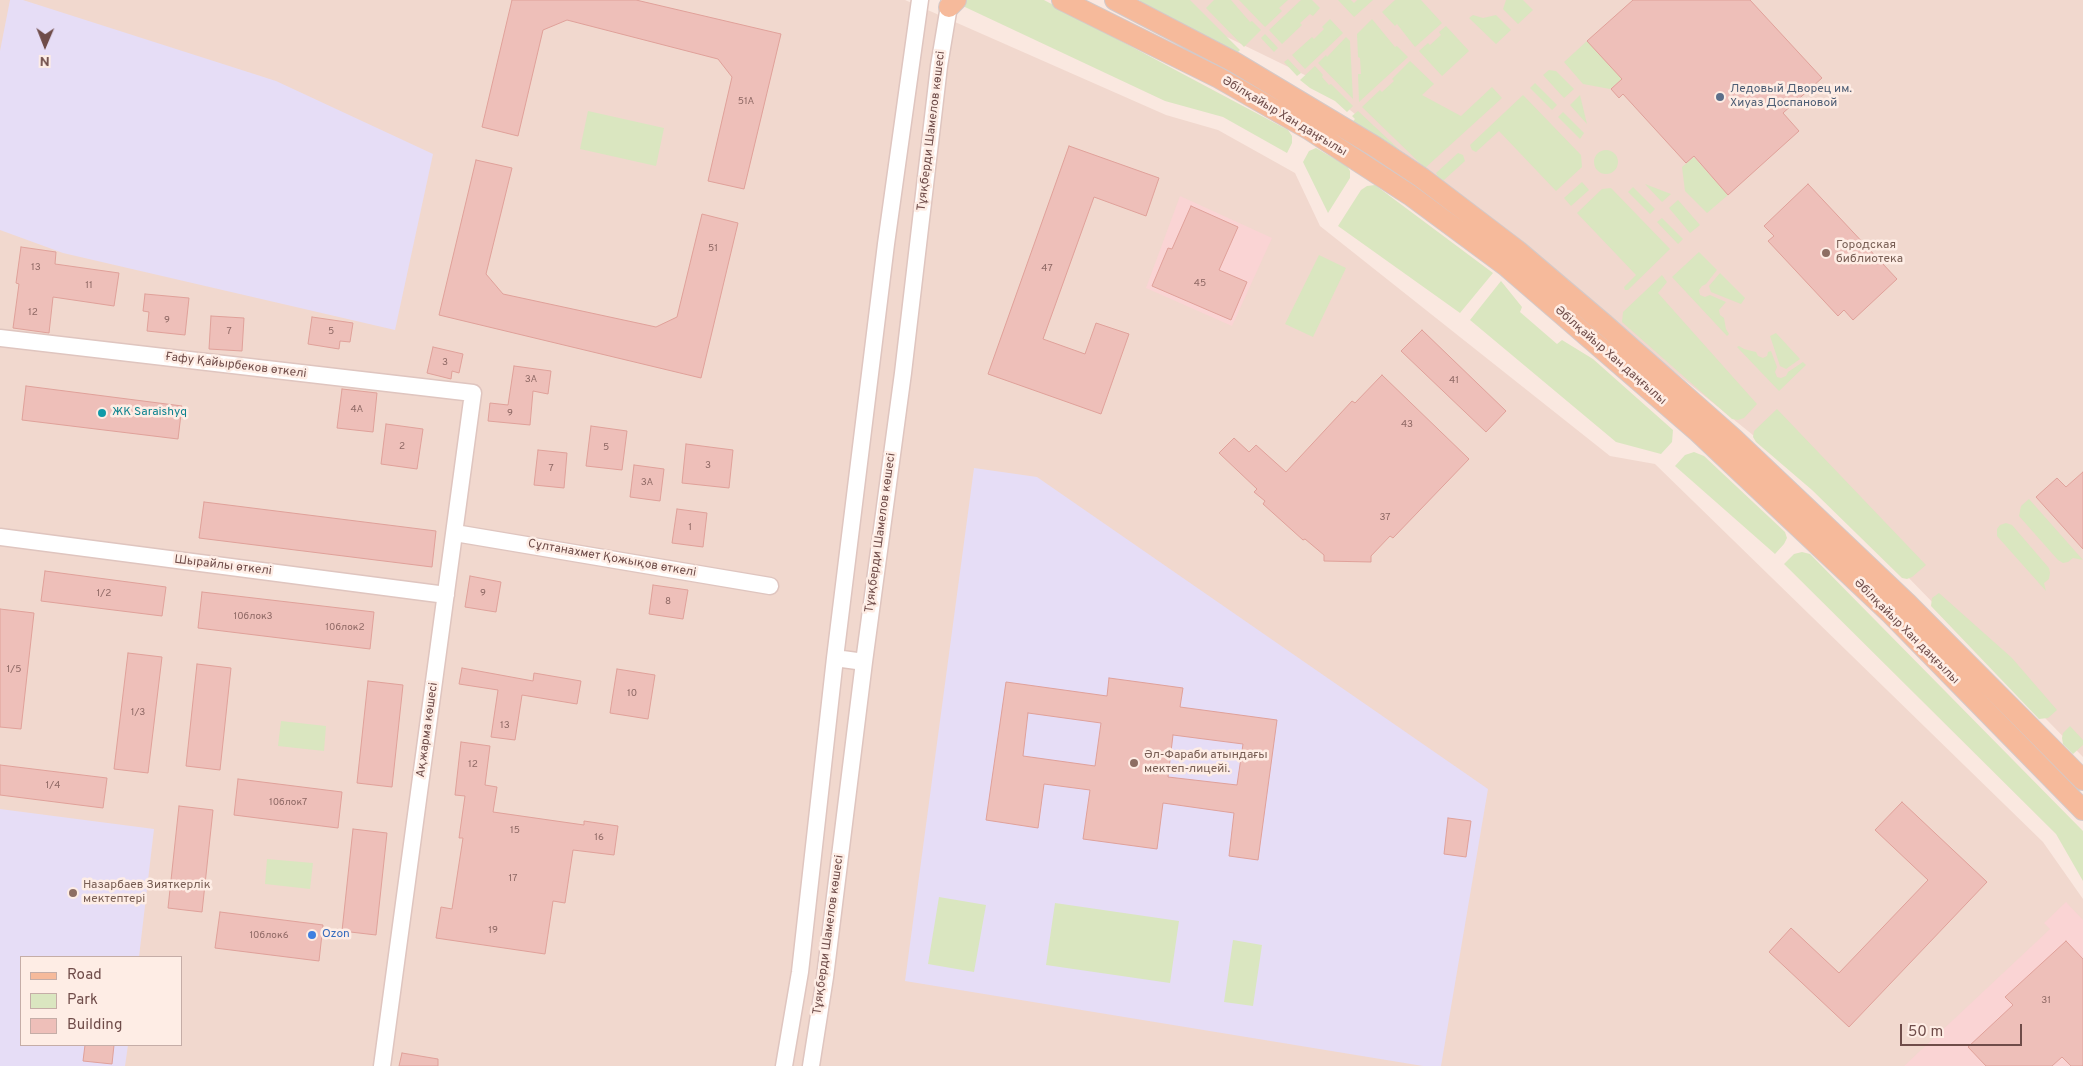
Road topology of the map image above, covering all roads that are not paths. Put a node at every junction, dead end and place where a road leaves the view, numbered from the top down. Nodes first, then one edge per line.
1 (920, 0) edge
2 (1062, 0) edge
3 (1119, 1) edge
4 (952, 2) edge
5 (0, 338) edge
6 (473, 393) joint
7 (455, 532) junction
8 (0, 537) edge
9 (770, 586) dead end
10 (446, 595) junction
11 (835, 658) junction
12 (864, 662) junction
13 (2083, 780) edge
14 (2083, 810) edge
15 (382, 1066) edge
16 (784, 1066) edge
17 (810, 1066) edge

1 - 11 street, Тұяқберди Шамелов көшесі
2 - 14 main road, Әбілқайыр Хан даңғылы
3 - 13 main road, Әбілқайыр Хан даңғылы
4 - 12 street, Тұяқберди Шамелов көшесі
5 - 6 street, Ғафу Қайырбеков өткелі
6 - 7 street, Ақжарма көшесі
7 - 9 street, Сұлтанахмет Қожықов өткелі
7 - 10 street, Ақжарма көшесі
8 - 10 street, Шырайлы өткелі
10 - 15 street, Ақжарма көшесі
11 - 12 street
11 - 16 street, Тұяқберди Шамелов көшесі
12 - 17 street, Тұяқберди Шамелов көшесі

